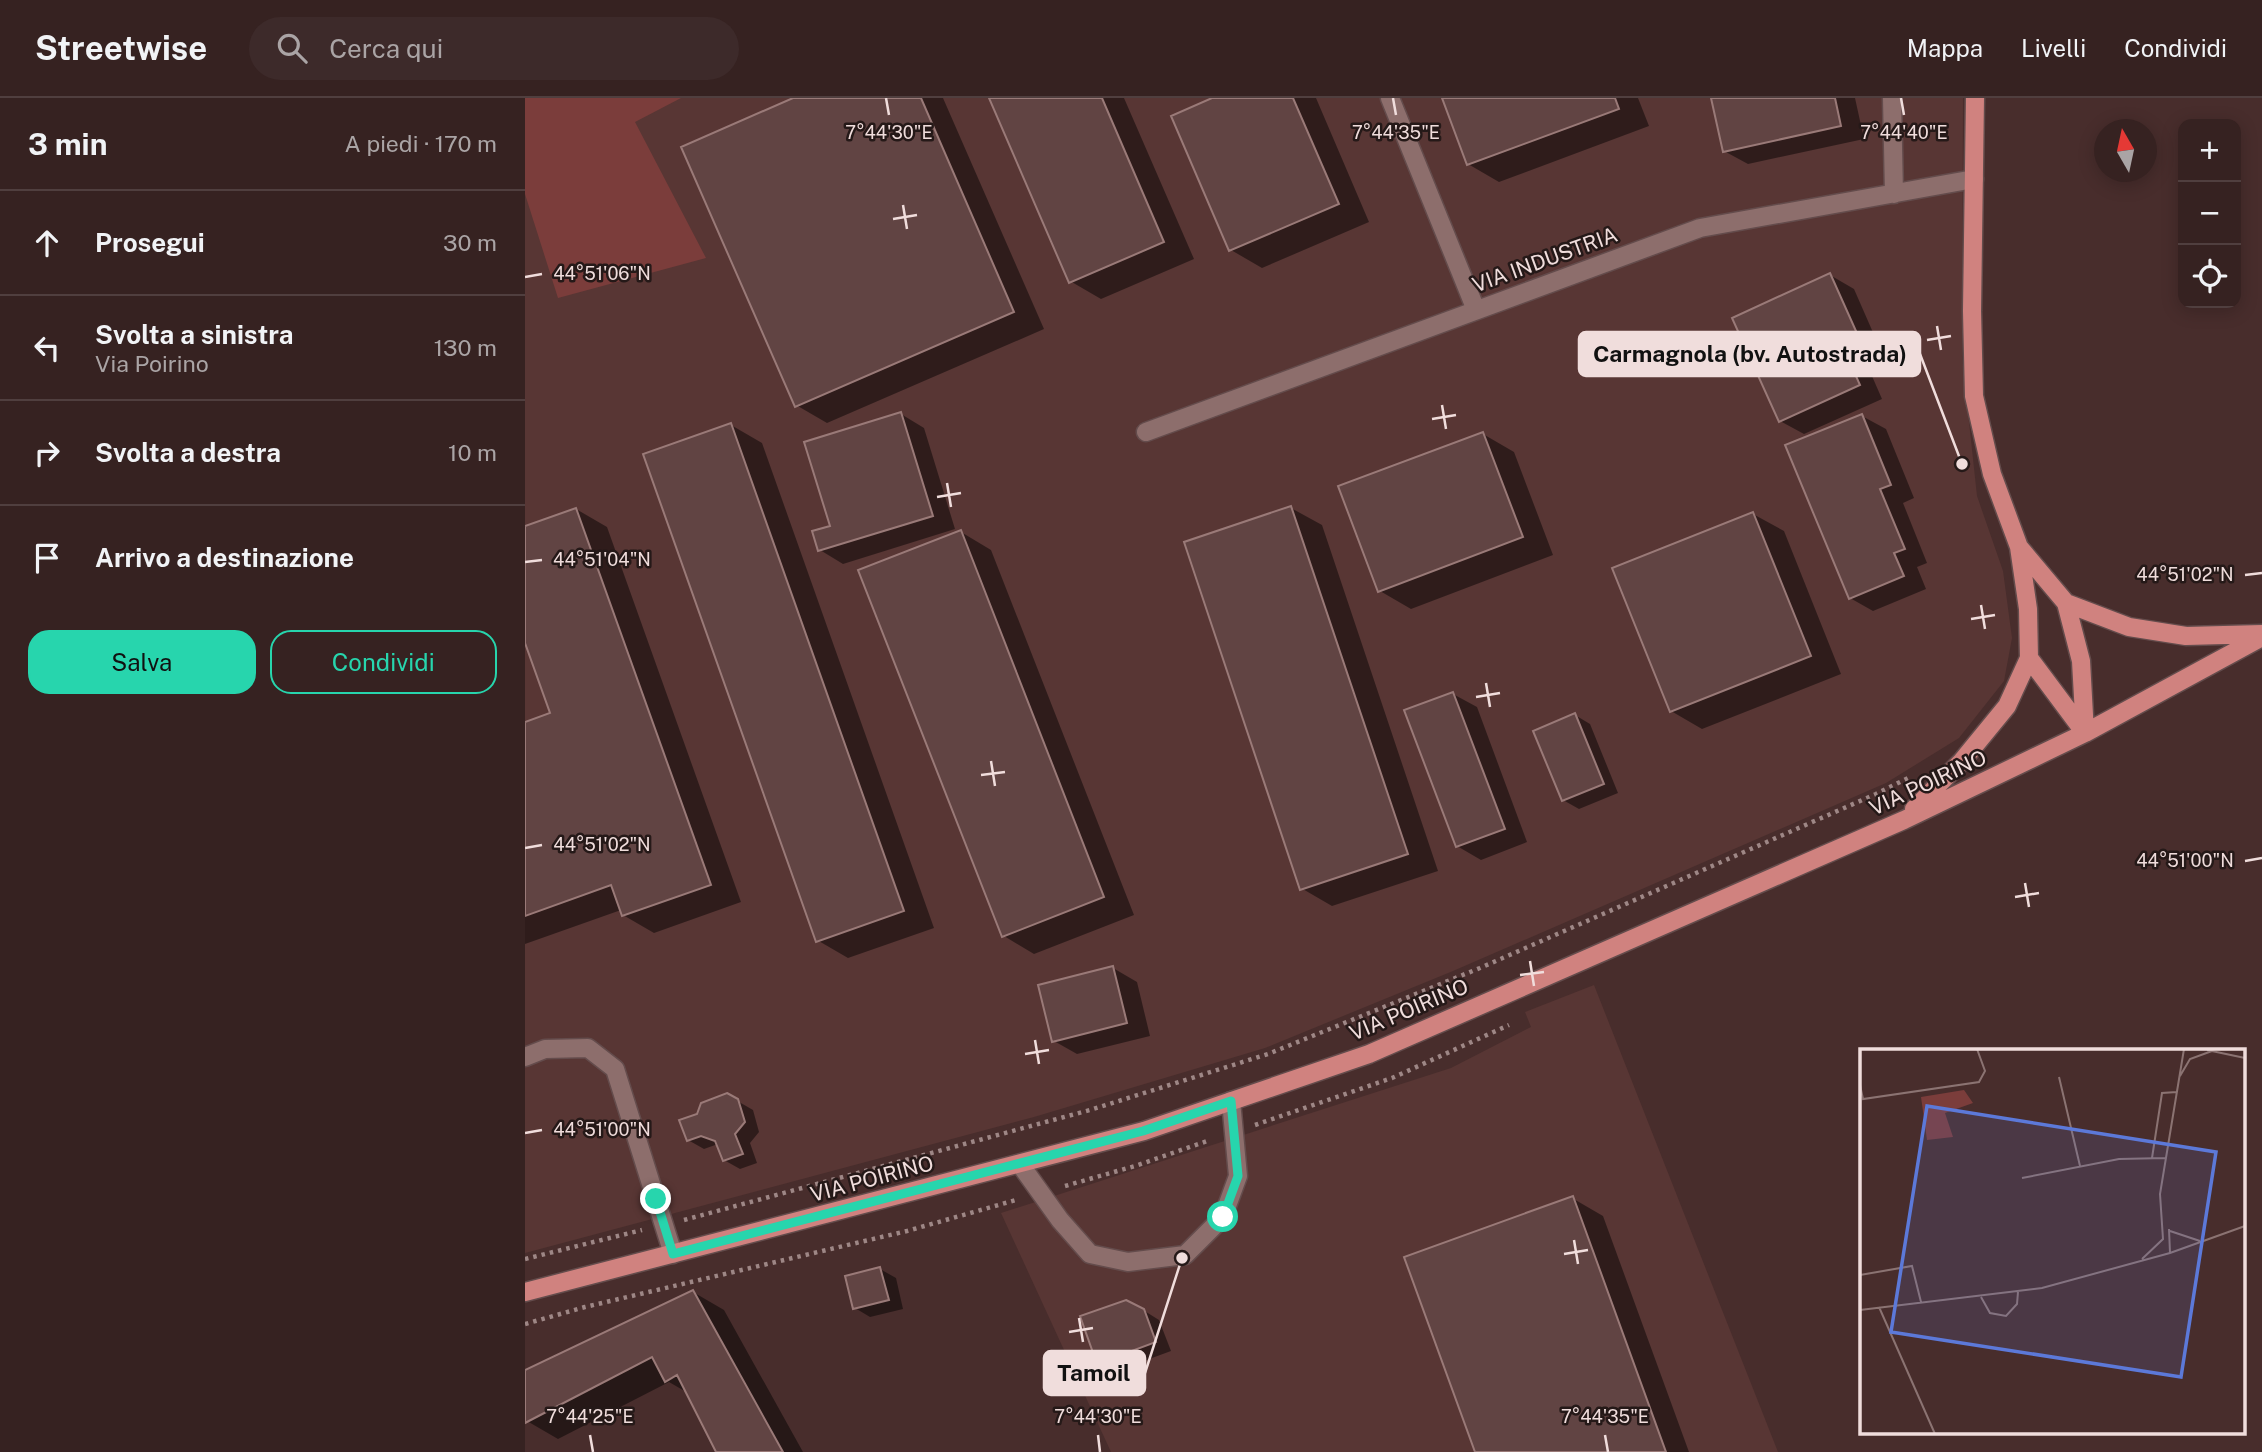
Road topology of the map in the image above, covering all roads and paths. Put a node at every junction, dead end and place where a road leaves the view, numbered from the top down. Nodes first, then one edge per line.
1 (1390, 98) edge
2 (1892, 98) edge
3 (1975, 98) edge
4 (1974, 179) junction
5 (1893, 194) junction
6 (1476, 310) junction
7 (1146, 432) dead end
8 (2019, 547) junction
9 (2066, 603) junction
10 (2262, 635) edge
11 (2029, 657) junction
12 (2085, 733) junction
13 (1913, 776) dead end
14 (1904, 820) junction
15 (525, 1057) edge
16 (1231, 1101) junction
17 (1020, 1164) junction
18 (664, 1225) junction
19 (673, 1254) junction
20 (525, 1259) edge
21 (525, 1292) edge

1 - 6 lane
2 - 5 lane
3 - 4 main road
4 - 5 lane, VIA INDUSTRIA
4 - 8 main road
5 - 6 lane, VIA INDUSTRIA
6 - 7 lane, VIA INDUSTRIA
8 - 9 main road
8 - 11 main road
9 - 10 main road
9 - 12 main road
10 - 12 main road, VIA POIRINO
11 - 12 main road
11 - 14 main road
12 - 14 main road, VIA POIRINO
13 - 18 path
14 - 16 main road, VIA POIRINO
15 - 18 lane
16 - 17 main road, VIA POIRINO
16 - 17 lane
17 - 19 main road, VIA POIRINO
18 - 19 lane
18 - 20 path
19 - 21 main road, VIA POIRINO

